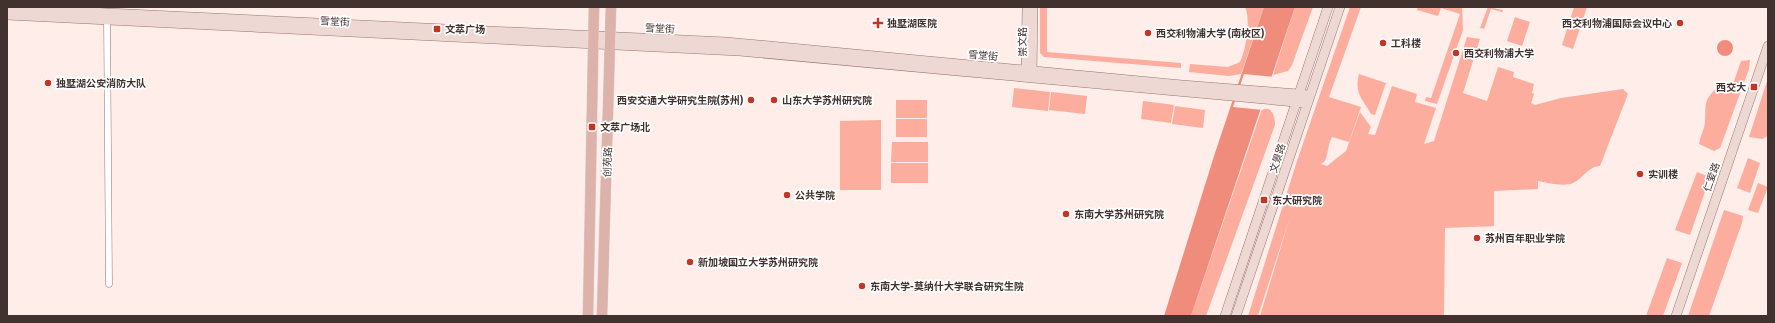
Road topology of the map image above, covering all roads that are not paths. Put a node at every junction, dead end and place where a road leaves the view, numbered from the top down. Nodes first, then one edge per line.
1 (7, 7) edge
2 (594, 7) edge
3 (611, 7) edge
4 (1027, 7) edge
5 (1033, 7) edge
6 (1328, 7) edge
7 (1340, 7) edge
8 (7, 16) edge
9 (107, 17) junction
10 (593, 40) junction
11 (611, 41) junction
12 (1768, 46) edge
13 (1029, 74) junction
14 (1297, 98) junction
15 (1309, 99) junction
16 (109, 284) dead end
17 (588, 316) edge
18 (602, 316) edge
19 (1225, 316) edge
20 (1236, 316) edge
21 (1676, 316) edge

1 - 9 main road, 雪堂街
2 - 10 main road, 创苑路
3 - 11 main road, 创苑路
4 - 13 main road, 崇文路
5 - 13 main road, 崇文路
6 - 14 main road, 文景路
7 - 15 main road, 文景路
8 - 9 main road, 雪堂街
9 - 10 main road, 雪堂街
9 - 16 street
10 - 11 main road, 雪堂街
10 - 17 main road, 创苑路
11 - 13 main road, 雪堂街
11 - 18 main road, 创苑路
12 - 21 main road, 仁爱路
13 - 14 main road, 雪堂街
14 - 15 main road, 雪堂街
14 - 19 main road, 文景路
15 - 20 main road, 文景路

